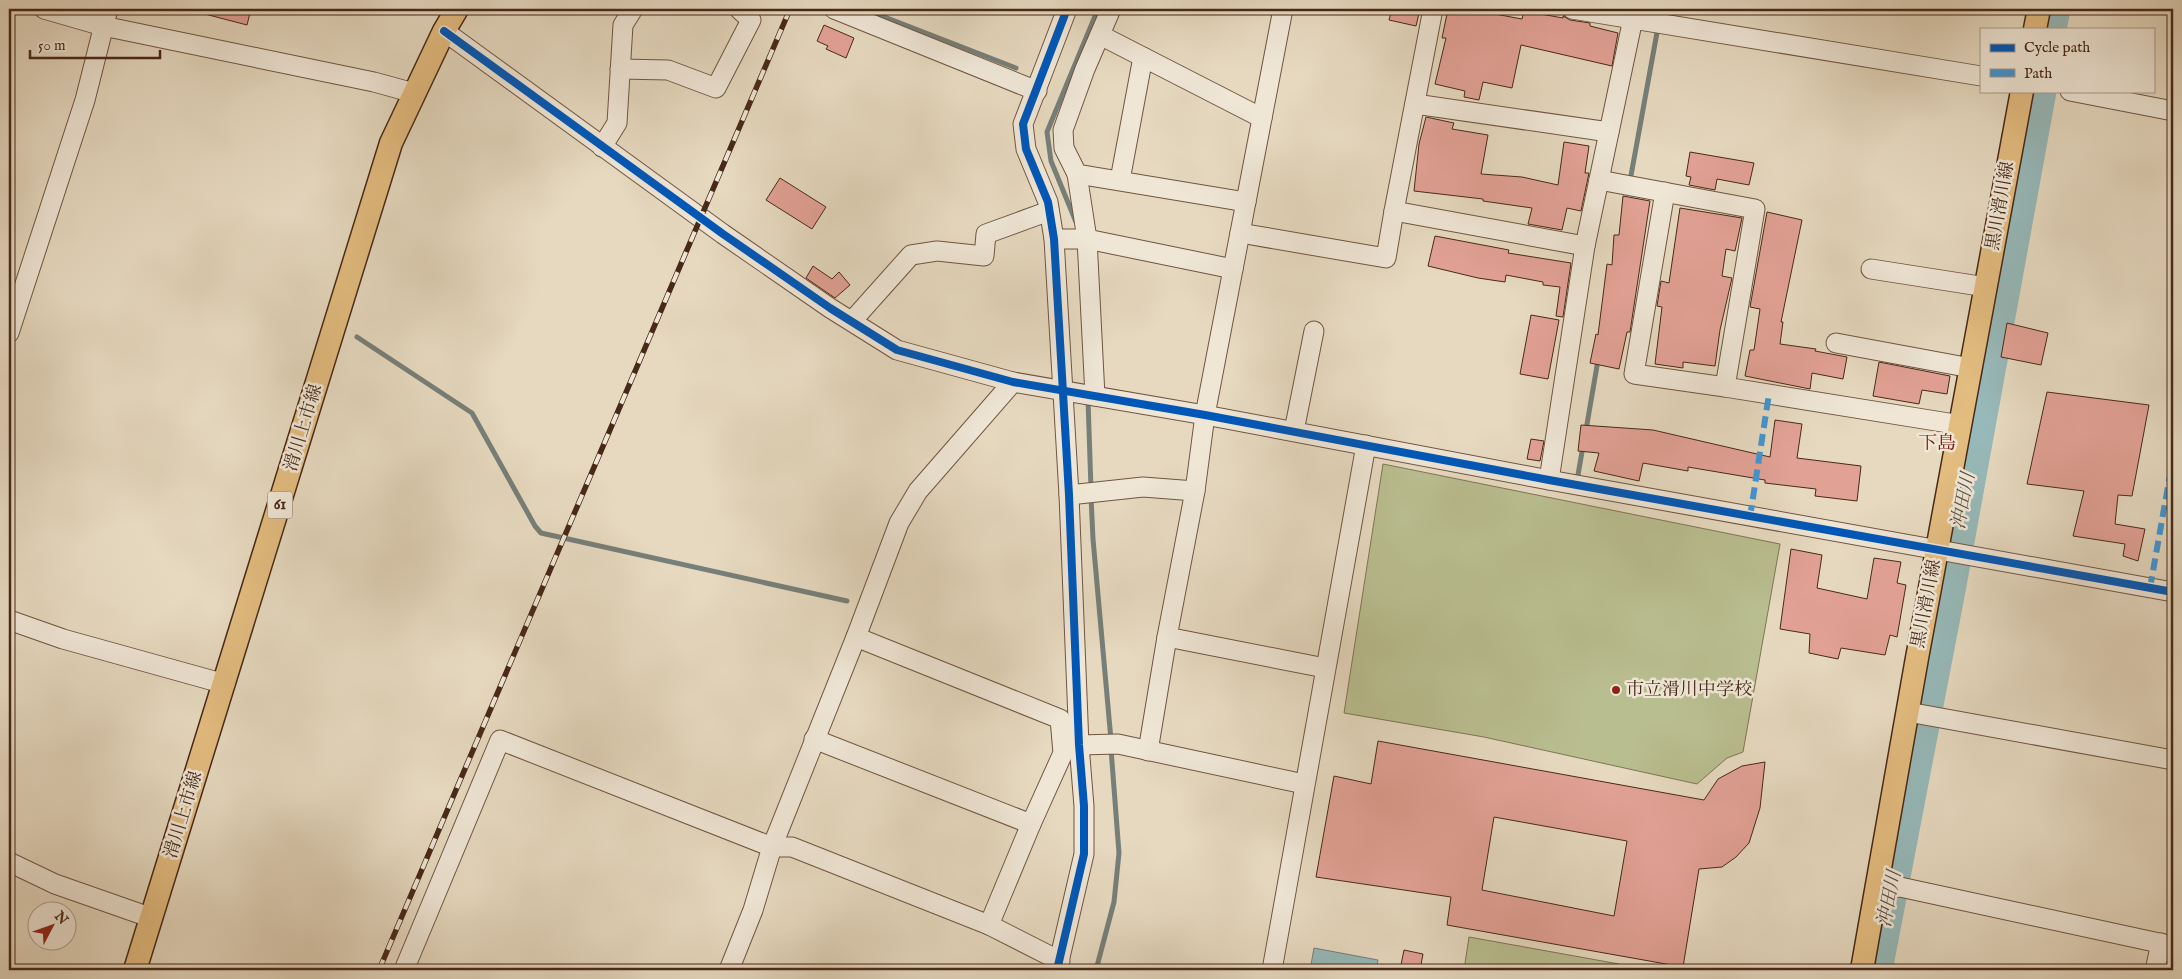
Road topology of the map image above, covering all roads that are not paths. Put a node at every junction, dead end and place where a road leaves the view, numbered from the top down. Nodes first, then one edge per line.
1 (44, 9) edge
2 (457, 9) edge
3 (633, 9) edge
4 (739, 9) edge
5 (834, 9) edge
6 (1067, 9) edge
7 (1111, 9) edge
8 (1433, 9) edge
9 (1572, 9) edge
10 (2039, 9) edge
11 (1278, 11) edge
12 (1634, 14) edge
13 (106, 17) edge
14 (2035, 28) edge
15 (444, 31) junction
16 (1100, 35) junction
17 (1143, 57) junction
18 (620, 68) junction
19 (1980, 76) edge
20 (1037, 91) junction
21 (2022, 92) edge
22 (2075, 92) edge
23 (414, 93) junction
24 (1415, 104) junction
25 (2173, 111) edge
26 (1262, 118) junction
27 (1609, 132) junction
28 (602, 147) junction
29 (1077, 174) junction
30 (1120, 180) junction
31 (1599, 180) junction
32 (1665, 192) junction
33 (1246, 202) junction
34 (1049, 211) junction
35 (1394, 211) junction
36 (1240, 233) junction
37 (1054, 239) junction
38 (1087, 239) junction
39 (1585, 246) junction
40 (1233, 269) junction
41 (1871, 269) dead end
42 (1986, 287) junction
43 (852, 321) junction
44 (1314, 331) dead end
45 (9, 333) edge
46 (1836, 343) dead end
47 (1971, 368) junction
48 (1013, 382) junction
49 (1725, 387) junction
50 (1064, 390) junction
51 (1095, 396) junction
52 (1205, 415) junction
53 (1961, 425) junction
54 (1294, 431) junction
55 (1366, 445) junction
56 (1549, 480) junction
57 (1195, 491) junction
58 (1068, 495) junction
59 (1938, 551) junction
60 (2173, 592) edge
61 (9, 620) edge
62 (856, 637) junction
63 (1167, 637) junction
64 (1325, 668) junction
65 (225, 684) junction
66 (1908, 712) junction
67 (814, 739) junction
68 (1079, 745) junction
69 (1148, 751) junction
70 (2173, 760) edge
71 (1304, 784) junction
72 (1031, 824) junction
73 (772, 847) junction
74 (9, 862) edge
75 (1876, 888) junction
76 (152, 918) junction
77 (990, 925) junction
78 (2167, 944) edge
79 (1059, 965) edge
80 (134, 970) edge
81 (404, 970) edge
82 (729, 970) edge
83 (1272, 970) edge
84 (1862, 970) edge
85 (2155, 970) edge

1 - 13 street
2 - 15 main road, 滑川上市線 / 61
3 - 18 street
4 - 18 street
5 - 20 street
6 - 20 street
7 - 16 street
8 - 24 street
9 - 12 street
10 - 14 main road
11 - 26 street
12 - 19 street
12 - 27 street
13 - 23 street
13 - 45 street
15 - 23 main road, 滑川上市線 / 61
15 - 28 street
16 - 17 street
16 - 29 street
17 - 26 street
17 - 30 street
18 - 28 street
20 - 34 street
21 - 42 main road, 黒川滑川線
22 - 25 street
23 - 65 main road, 滑川上市線 / 61
24 - 27 street
24 - 35 street
26 - 33 street
27 - 31 street
28 - 43 street
29 - 30 street
29 - 38 street
30 - 33 street
31 - 32 street
31 - 39 street
32 - 49 street
32 - 49 street
33 - 36 street
34 - 37 street
34 - 43 street
35 - 36 street
35 - 39 street
36 - 40 street
37 - 38 street
37 - 50 street
38 - 40 street
38 - 51 street
39 - 56 street
40 - 52 street
41 - 42 street
42 - 47 main road, 黒川滑川線
43 - 48 street
44 - 54 street
46 - 47 street
47 - 53 main road, 黒川滑川線
48 - 50 street
48 - 62 street
49 - 53 street
50 - 51 street
50 - 58 street
51 - 52 street
52 - 54 street
52 - 57 street
53 - 59 main road, 黒川滑川線
54 - 55 street
55 - 56 street
55 - 64 street
56 - 59 street
57 - 58 street
57 - 63 street
58 - 68 street
59 - 60 street
59 - 66 main road, 黒川滑川線
61 - 65 street
62 - 67 street
62 - 72 street
63 - 64 street
63 - 69 street
64 - 71 street
65 - 76 main road, 滑川上市線 / 61
66 - 70 street
66 - 75 main road, 黒川滑川線
67 - 72 street
67 - 73 street
68 - 69 street
68 - 79 street
69 - 71 street
71 - 83 street
72 - 77 street
73 - 77 street
73 - 81 street
73 - 82 street
74 - 76 street
75 - 78 street
75 - 84 main road, 黒川滑川線
76 - 80 main road, 滑川上市線 / 61
77 - 79 street
78 - 85 street

